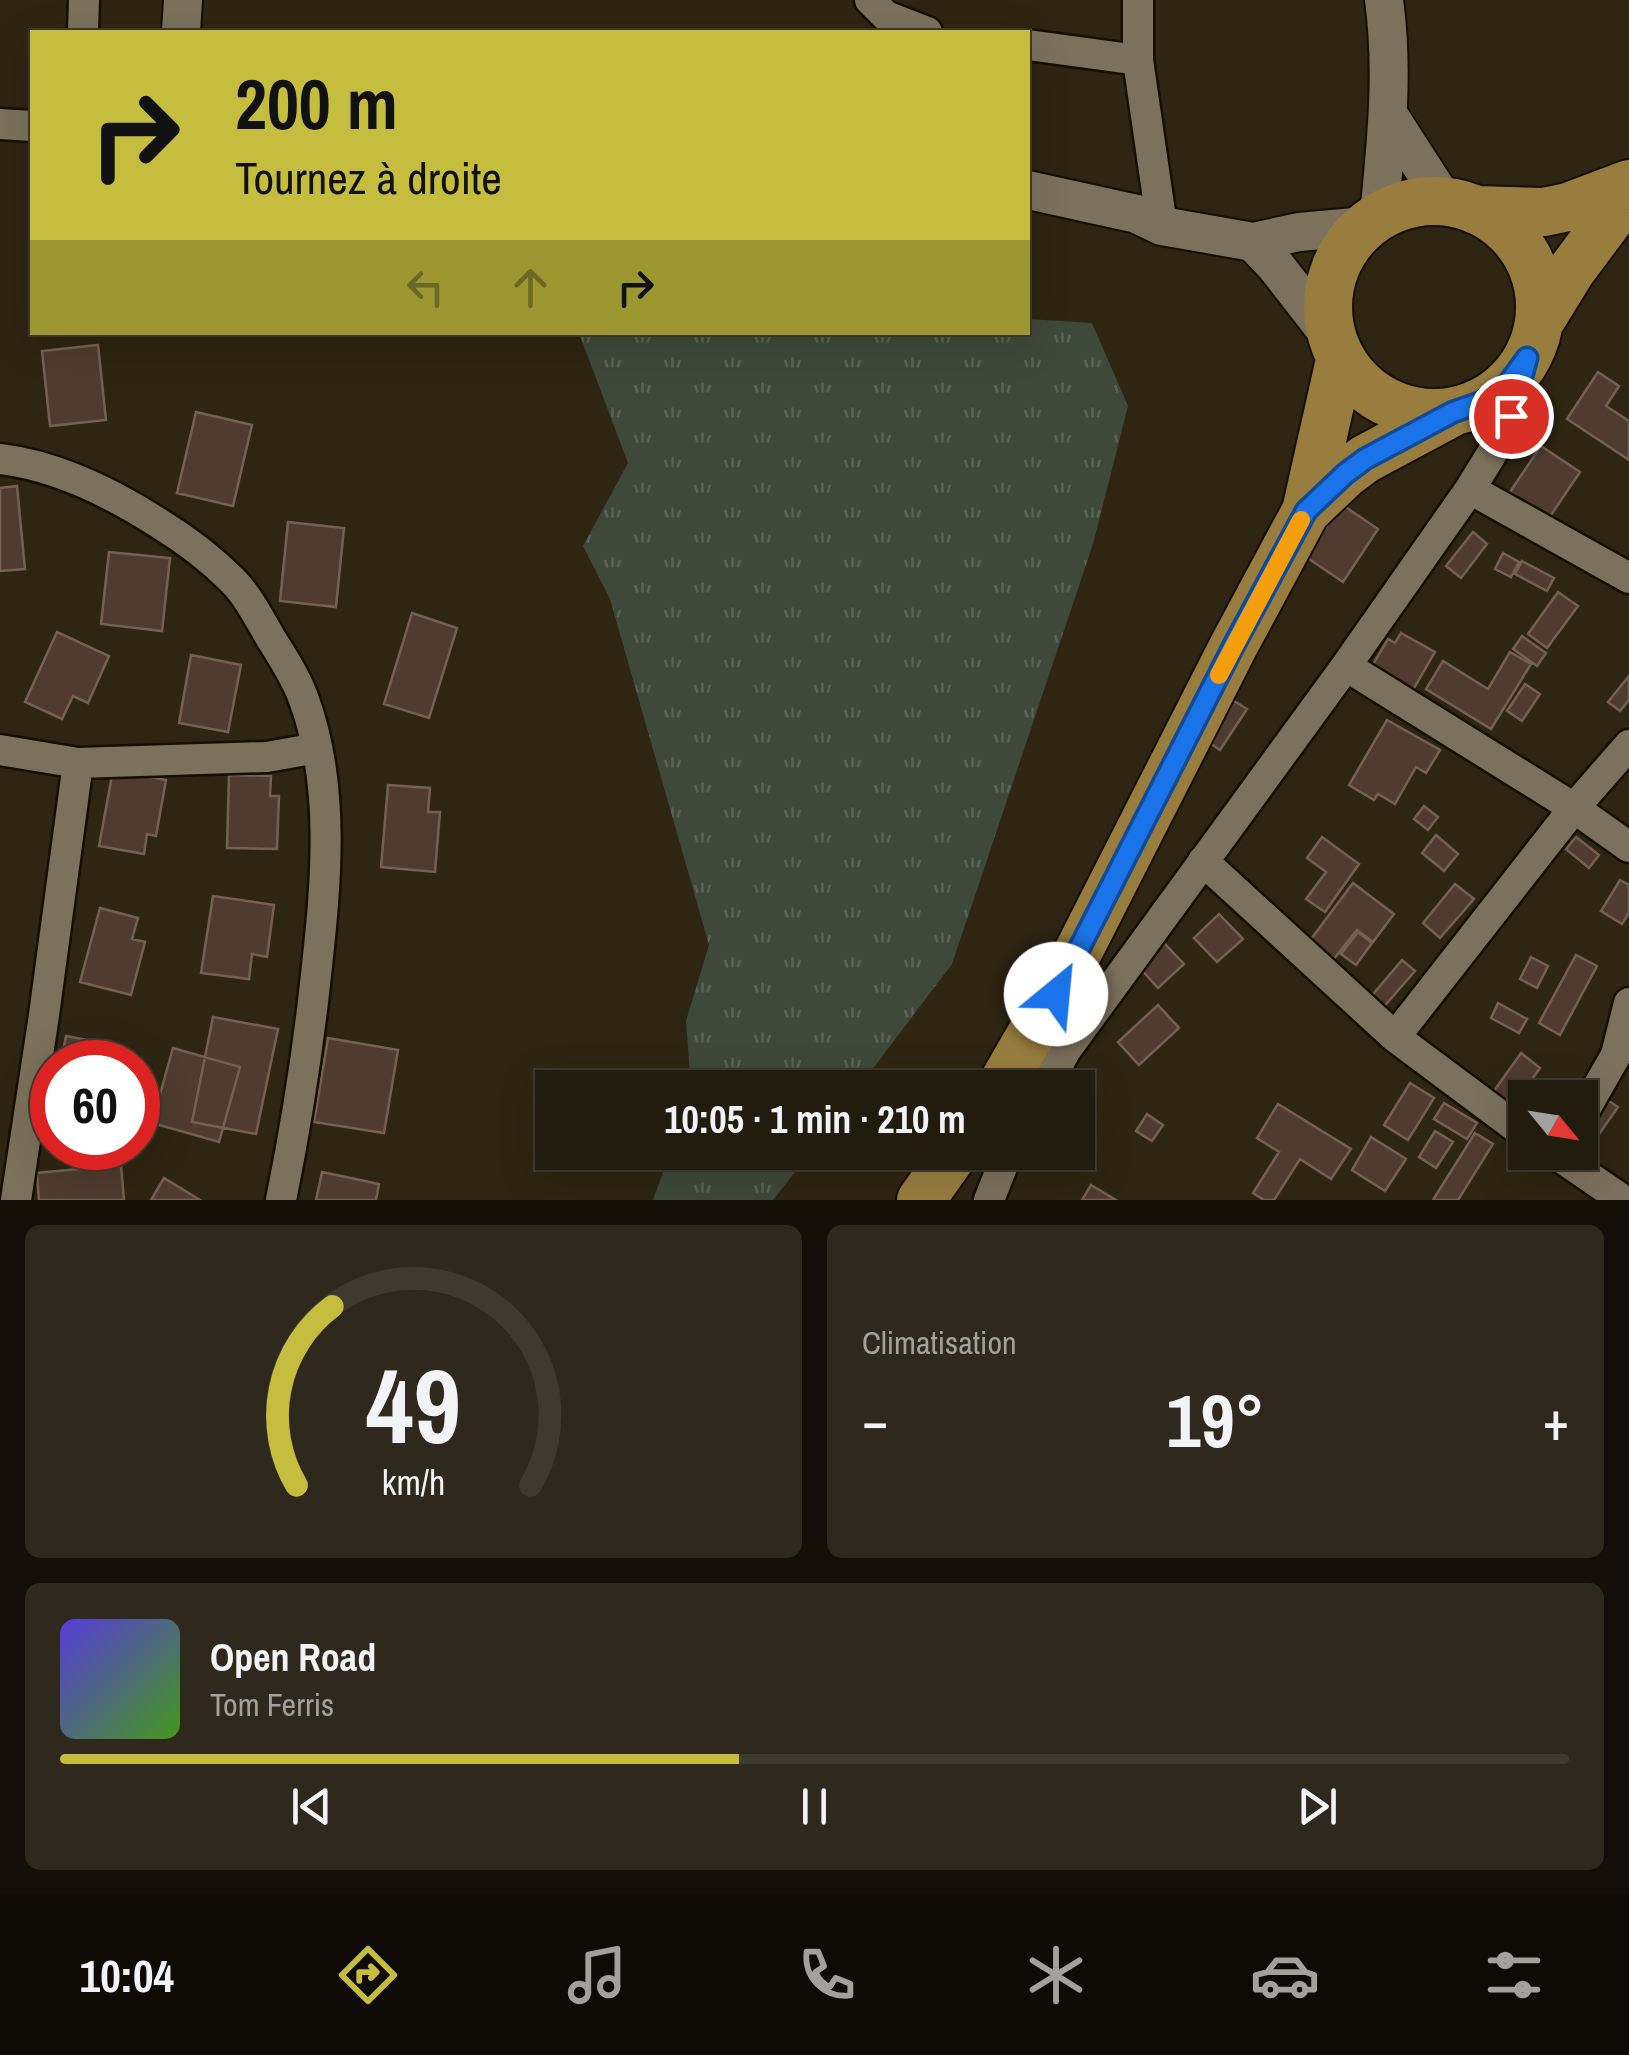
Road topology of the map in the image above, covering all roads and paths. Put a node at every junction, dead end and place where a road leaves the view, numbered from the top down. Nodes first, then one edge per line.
1 (84, 0) edge
2 (182, 0) edge
3 (870, 0) edge
4 (1138, 0) edge
5 (1384, 0) edge
6 (83, 30) edge
7 (181, 30) edge
8 (921, 30) edge
9 (1030, 45) edge
10 (1138, 60) junction
11 (1388, 114) junction
12 (0, 124) edge
13 (30, 126) edge
14 (1629, 184) edge
15 (1030, 190) edge
16 (1629, 193) edge
17 (1460, 206) junction
18 (1373, 221) junction
19 (1162, 226) junction
20 (1253, 242) junction
21 (1533, 340) junction
22 (1336, 348) junction
23 (1453, 412) junction
24 (0, 459) edge
25 (1470, 489) junction
26 (1306, 511) junction
27 (1629, 578) edge
28 (1346, 666) junction
29 (1629, 745) edge
30 (318, 748) junction
31 (0, 750) edge
32 (78, 763) junction
33 (1574, 808) junction
34 (1629, 847) edge
35 (1202, 861) junction
36 (1629, 1002) edge
37 (1396, 1037) junction
38 (1010, 1070) edge
39 (1054, 1070) edge
40 (1598, 1086) edge
41 (1508, 1121) edge
42 (942, 1170) edge
43 (1001, 1170) edge
44 (1580, 1170) edge
45 (16, 1200) edge
46 (280, 1200) edge
47 (921, 1200) edge
48 (990, 1200) edge
49 (1623, 1200) edge

1 - 6 street
2 - 7 street
3 - 8 street
4 - 10 street
5 - 11 street
9 - 10 street
10 - 19 street
11 - 17 street
11 - 18 street
12 - 13 street
14 - 17 main road
15 - 19 street
16 - 21 main road
17 - 18 main road
17 - 21 main road
18 - 20 street
18 - 22 main road
19 - 20 street
20 - 22 street
21 - 23 main road
21 - 25 street
22 - 23 main road
22 - 26 main road
23 - 26 main road
24 - 30 street
25 - 27 street
25 - 28 street
26 - 38 main road
28 - 33 street
28 - 35 street
29 - 33 street
30 - 32 street
30 - 46 street
31 - 32 street
32 - 45 street
33 - 34 street
33 - 37 street
35 - 37 street
35 - 39 street
36 - 40 street
37 - 41 street
42 - 47 main road
43 - 48 street
44 - 49 street

